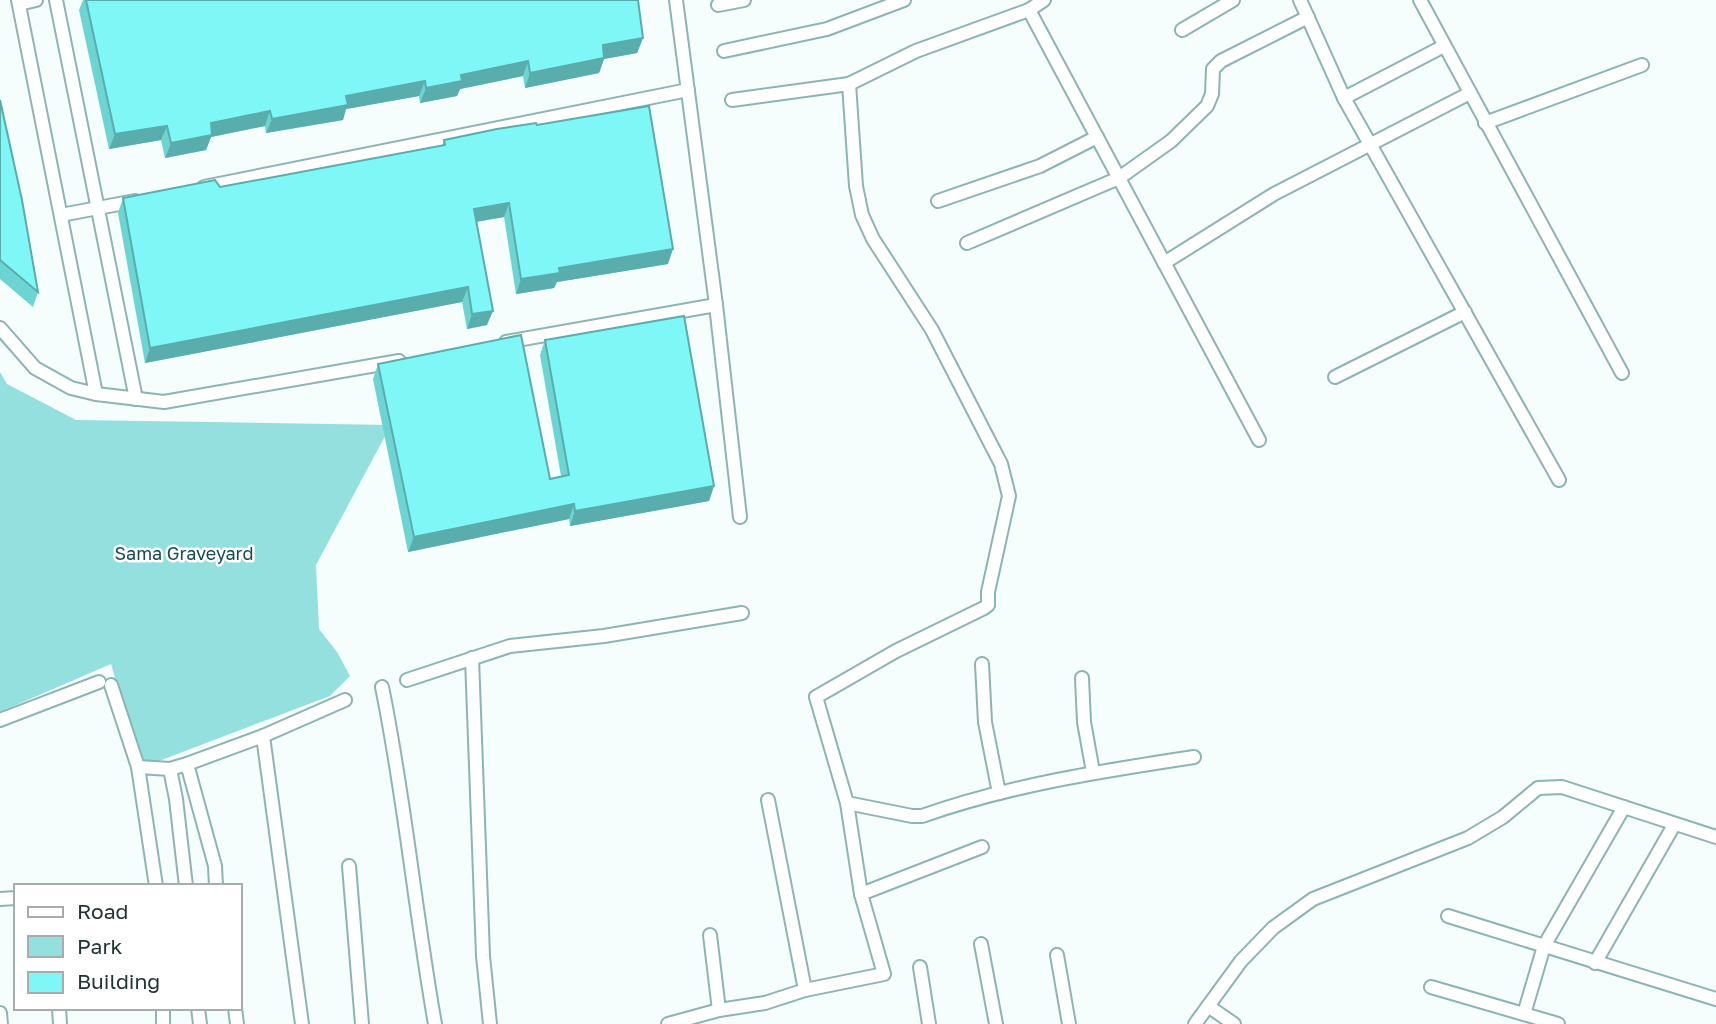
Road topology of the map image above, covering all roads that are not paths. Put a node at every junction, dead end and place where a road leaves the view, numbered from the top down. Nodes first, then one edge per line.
1 (36, 0) edge
2 (56, 0) edge
3 (676, 0) edge
4 (744, 0) edge
5 (904, 0) edge
6 (1044, 0) edge
7 (1233, 0) edge
8 (1300, 0) edge
9 (1420, 0) edge
10 (19, 2) edge
11 (718, 5) dead end
12 (1029, 10) junction
13 (1308, 17) junction
14 (1182, 30) dead end
15 (1444, 46) junction
16 (724, 51) dead end
17 (1642, 65) dead end
18 (849, 84) junction
19 (688, 90) junction
20 (1470, 93) junction
21 (1345, 97) junction
22 (732, 100) dead end
23 (1485, 123) junction
24 (1097, 137) junction
25 (1371, 144) junction
26 (1119, 178) junction
27 (190, 190) edge
28 (150, 198) edge
29 (938, 201) dead end
30 (96, 208) junction
31 (61, 215) junction
32 (967, 243) dead end
33 (1164, 263) junction
34 (716, 304) junction
35 (1465, 312) junction
36 (0, 328) edge
37 (487, 345) edge
38 (407, 359) edge
39 (1622, 373) dead end
40 (1335, 377) dead end
41 (96, 394) junction
42 (136, 399) junction
43 (1259, 440) dead end
44 (1559, 480) dead end
45 (740, 517) dead end
46 (742, 613) dead end
47 (472, 658) junction
48 (982, 664) dead end
49 (1082, 678) dead end
50 (407, 680) dead end
51 (382, 687) dead end
52 (345, 700) dead end
53 (0, 720) edge
54 (263, 736) junction
55 (1194, 757) dead end
56 (187, 764) junction
57 (138, 767) junction
58 (170, 769) junction
59 (1093, 772) junction
60 (999, 793) junction
61 (768, 800) dead end
62 (847, 803) junction
63 (1624, 807) junction
64 (1674, 825) junction
65 (1716, 837) edge
66 (982, 847) dead end
67 (349, 866) dead end
68 (156, 884) edge
69 (186, 884) edge
70 (216, 884) edge
71 (861, 894) junction
72 (1448, 916) dead end
73 (710, 935) dead end
74 (981, 944) dead end
75 (1544, 946) junction
76 (1057, 955) dead end
77 (1595, 963) junction
78 (920, 967) dead end
79 (1431, 987) dead end
80 (805, 989) junction
81 (1716, 999) edge
82 (1208, 1006) junction
83 (719, 1010) junction
84 (0, 1013) edge
85 (1524, 1014) junction
86 (1, 1024) edge
87 (302, 1024) edge
88 (362, 1024) edge
89 (435, 1024) edge
90 (490, 1024) edge
91 (668, 1024) edge
92 (929, 1024) edge
93 (996, 1024) edge
94 (1069, 1024) edge
95 (1195, 1024) edge
96 (1234, 1024) edge
97 (1558, 1024) edge

1 - 10 street
2 - 30 street
3 - 19 street
4 - 11 street
5 - 16 street
6 - 12 street
7 - 14 street
8 - 13 street
9 - 15 street
10 - 31 street
12 - 18 street
12 - 24 street
13 - 21 street
13 - 26 street
15 - 20 street
15 - 21 street
17 - 23 street
18 - 22 street
18 - 62 street
19 - 27 street
19 - 34 street
20 - 23 street
20 - 25 street
21 - 25 street
23 - 39 street
24 - 26 street
24 - 29 street
25 - 33 street
25 - 35 street
26 - 32 street
26 - 33 street
28 - 30 street
30 - 31 street
30 - 42 street
31 - 41 street
33 - 43 street
34 - 37 street
34 - 45 street
35 - 40 street
35 - 44 street
36 - 41 street
38 - 42 street
41 - 42 street
46 - 47 street
47 - 50 street
47 - 90 street
48 - 60 street
49 - 59 street
51 - 89 street
52 - 54 street
53 - 57 street
54 - 56 street
54 - 87 street
55 - 59 street
56 - 58 street
56 - 70 street
57 - 58 street
57 - 68 street
58 - 69 street
59 - 60 street
60 - 62 street
61 - 80 street
62 - 71 street
63 - 64 street
63 - 75 street
63 - 82 street
64 - 65 street
64 - 77 street
66 - 71 street
67 - 88 street
71 - 80 street
72 - 75 street
73 - 83 street
74 - 93 street
75 - 77 street
75 - 85 street
76 - 94 street
77 - 81 street
78 - 92 street
79 - 85 street
80 - 83 street
82 - 95 street
82 - 96 street
83 - 91 street
84 - 86 street
85 - 97 street

